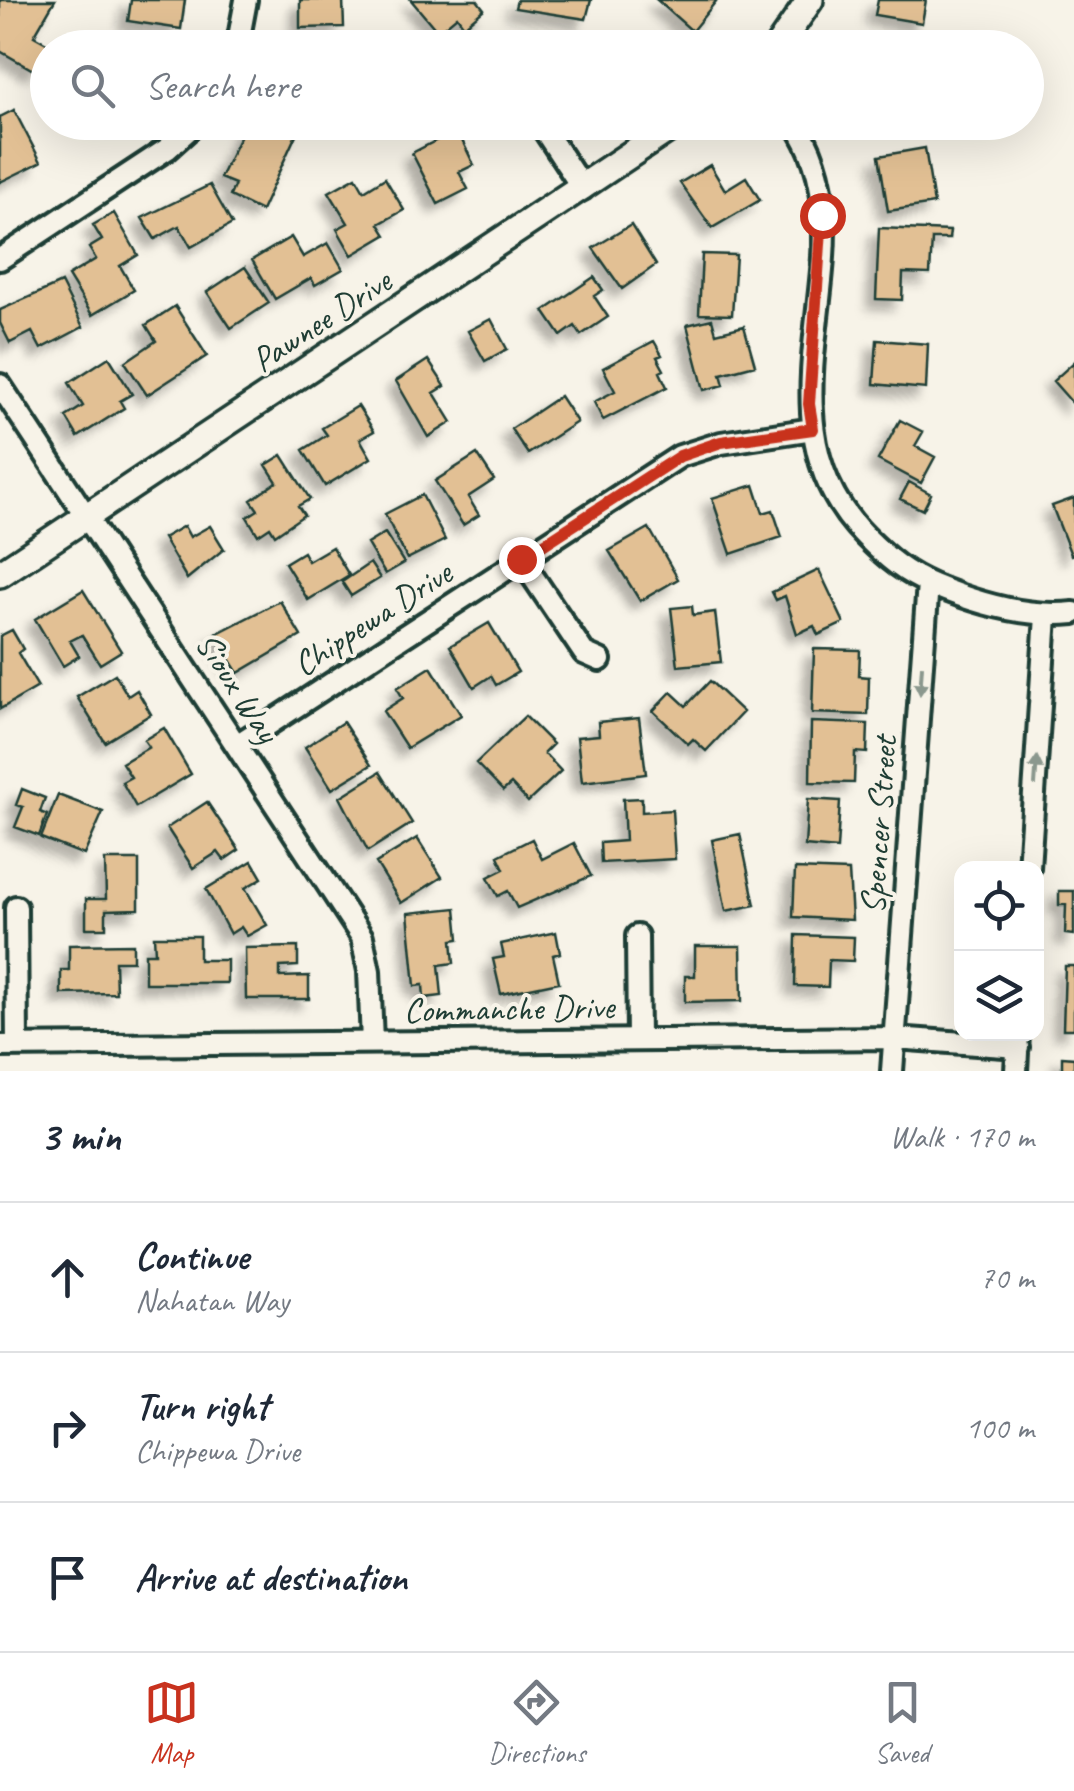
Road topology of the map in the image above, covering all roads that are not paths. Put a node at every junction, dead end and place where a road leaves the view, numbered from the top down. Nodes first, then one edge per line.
1 (246, 0) edge
2 (810, 0) edge
3 (240, 30) edge
4 (789, 30) edge
5 (177, 140) edge
6 (551, 140) edge
7 (654, 140) edge
8 (801, 140) edge
9 (583, 189) junction
10 (0, 260) edge
11 (0, 385) edge
12 (813, 429) junction
13 (87, 517) junction
14 (521, 559) junction
15 (0, 574) edge
16 (928, 583) junction
17 (1074, 613) edge
18 (1046, 616) junction
19 (600, 660) dead end
20 (237, 745) junction
21 (1029, 861) edge
22 (16, 907) dead end
23 (637, 936) dead end
24 (895, 1038) junction
25 (638, 1039) junction
26 (954, 1039) edge
27 (1018, 1041) edge
28 (372, 1042) junction
29 (8, 1046) edge
30 (892, 1071) edge
31 (1016, 1071) edge

1 - 3 street
2 - 4 street
5 - 10 street
6 - 9 street
7 - 9 street, Pawnee Drive
8 - 12 street
9 - 13 street, Pawnee Drive
11 - 13 street, Sioux Way
12 - 14 street, Chippewa Drive
12 - 16 street
13 - 15 street, Pawnee Drive
13 - 20 street, Sioux Way
14 - 19 street
14 - 20 street, Chippewa Drive
16 - 18 street
16 -> 24 street, Spencer Street
17 - 18 street
21 -> 18 street
20 - 28 street, Sioux Way
22 - 29 street
23 - 25 street
24 - 25 street, Commanche Drive
24 - 26 street, Commanche Drive
24 - 30 street, Spencer Street
25 - 28 street, Commanche Drive
27 - 31 street
28 - 29 street, Commanche Drive

